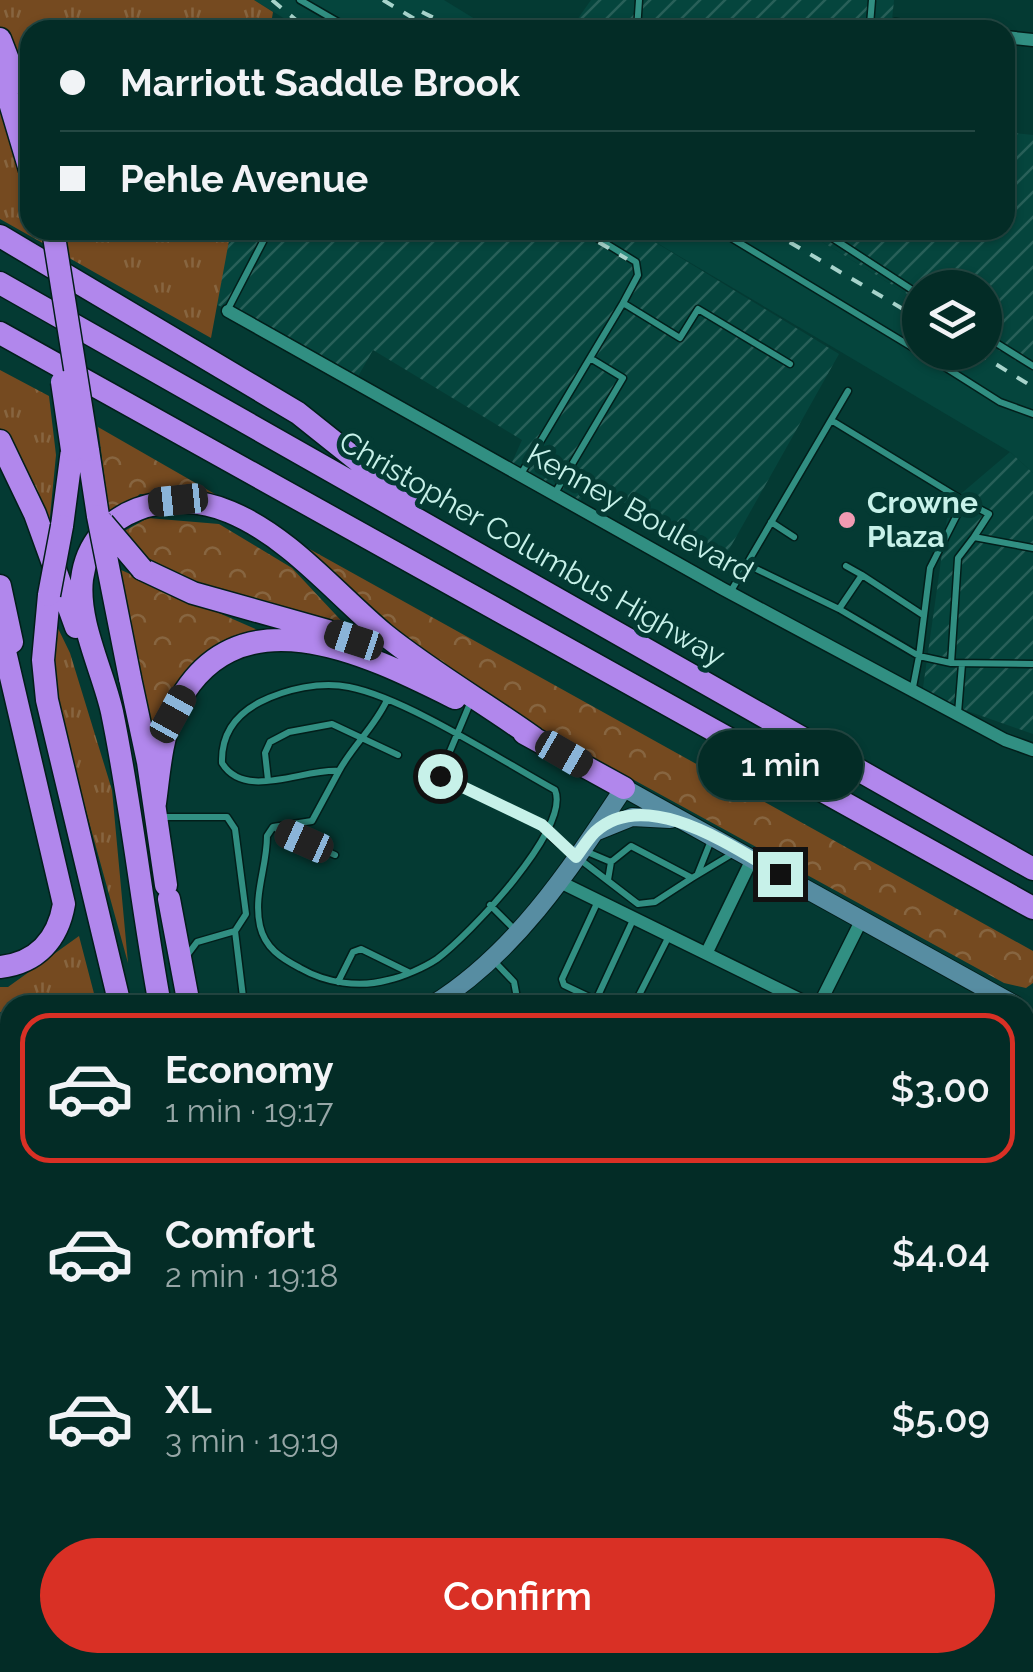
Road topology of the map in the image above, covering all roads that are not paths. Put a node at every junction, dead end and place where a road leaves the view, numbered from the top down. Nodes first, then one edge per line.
1 (300, 0) edge
2 (335, 20) edge
3 (0, 39) edge
4 (0, 69) edge
5 (20, 96) edge
6 (20, 136) edge
7 (0, 236) edge
8 (42, 240) edge
9 (54, 240) edge
10 (264, 240) edge
11 (600, 240) edge
12 (735, 240) edge
13 (835, 240) edge
14 (0, 283) edge
15 (902, 283) edge
16 (623, 302) junction
17 (228, 310) joint
18 (0, 333) edge
19 (902, 341) edge
20 (1002, 347) edge
21 (590, 358) junction
22 (790, 364) dead end
23 (1033, 366) edge
24 (949, 370) edge
25 (848, 391) dead end
26 (1033, 414) edge
27 (831, 420) junction
28 (0, 441) edge
29 (80, 450) junction
30 (521, 475) junction
31 (554, 494) junction
32 (964, 501) junction
33 (98, 516) junction
34 (771, 522) junction
35 (794, 537) dead end
36 (974, 537) junction
37 (464, 545) junction
38 (1033, 548) edge
39 (746, 564) junction
40 (846, 566) dead end
41 (862, 576) junction
42 (0, 586) edge
43 (730, 592) junction
44 (839, 610) junction
45 (924, 615) junction
46 (0, 630) edge
47 (919, 656) junction
48 (951, 663) junction
49 (962, 664) junction
50 (1033, 664) edge
51 (451, 682) junction
52 (913, 687) junction
53 (387, 700) junction
54 (471, 700) junction
55 (958, 713) junction
56 (456, 736) junction
57 (363, 739) junction
58 (1033, 750) edge
59 (398, 755) dead end
60 (122, 768) junction
61 (339, 771) junction
62 (430, 771) dead end
63 (440, 776) junction
64 (268, 780) junction
65 (624, 788) junction
66 (156, 810) junction
67 (685, 822) junction
68 (273, 827) junction
69 (550, 832) junction
70 (594, 832) junction
71 (713, 837) junction
72 (579, 853) junction
73 (334, 855) dead end
74 (748, 856) junction
75 (610, 862) junction
76 (1033, 868) edge
77 (695, 876) junction
78 (558, 881) junction
79 (609, 883) junction
80 (598, 900) junction
81 (490, 905) junction
82 (96, 907) junction
83 (1033, 908) edge
84 (634, 918) junction
85 (862, 920) junction
86 (235, 932) junction
87 (518, 933) junction
88 (670, 934) junction
89 (706, 952) junction
90 (493, 960) junction
91 (181, 962) junction
92 (0, 967) edge
93 (408, 972) junction
94 (338, 982) junction
95 (118, 995) edge
96 (158, 995) edge
97 (188, 995) edge
98 (243, 995) edge
99 (446, 995) edge
100 (516, 995) edge
101 (585, 995) edge
102 (598, 995) edge
103 (639, 995) edge
104 (794, 995) edge
105 (821, 995) edge
106 (997, 995) edge

1 - 2 lane
3 - 5 highway
4 - 6 highway
7 - 37 highway
8 - 29 highway, bridge
9 - 29 highway, bridge
10 - 17 lane
11 - 16 lane
12 - 19 lane
13 - 15 lane
14 - 37 highway, Christopher Columbus Highway
16 - 21 lane
16 - 22 lane
17 - 30 street, Kenney Boulevard
18 - 83 highway
20 - 23 lane
21 - 30 lane
21 - 31 lane
24 - 26 lane
25 - 27 lane
27 - 32 lane
27 - 34 lane
28 - 60 highway
29 - 33 highway
29 - 82 highway, bridge
30 - 31 street, Kenney Boulevard
31 - 43 street, Kenney Boulevard
32 - 36 lane
32 - 45 lane
33 - 51 highway, bridge
33 - 66 highway, bridge
34 - 35 lane
34 - 39 lane
36 - 38 lane
36 - 48 lane
37 - 76 highway, Christopher Columbus Highway
39 - 43 lane
39 - 44 lane
40 - 41 lane
41 - 44 lane
41 - 45 lane
42 - 82 highway
43 - 52 street, Kenney Boulevard
44 - 47 lane
45 - 47 lane
46 - 92 highway
47 - 48 lane
47 - 52 lane
48 - 49 lane
49 - 50 lane
49 - 55 lane
51 - 54 highway
51 - 60 highway
52 - 55 street, Kenney Boulevard
53 - 56 lane
53 - 57 lane
53 - 64 lane
54 - 56 lane
54 - 65 highway
54 - 66 highway
55 - 58 street, Kenney Boulevard
56 - 63 lane
56 - 69 lane
57 - 59 lane
57 - 61 lane
57 - 64 lane
60 - 96 highway
61 - 64 lane
61 - 68 lane
62 - 63 lane
63 - 69 lane
65 - 67 street
65 - 70 street
66 - 86 lane
66 - 91 highway
67 - 70 street
67 - 71 street
68 - 73 lane
68 - 94 lane
69 - 72 lane
69 - 81 lane
70 - 72 street
71 - 74 street
71 - 77 lane
72 - 75 lane
72 - 78 street
72 - 79 lane
74 - 77 lane
74 - 85 street
74 - 89 street
75 - 77 lane
75 - 79 lane
77 - 79 lane
78 - 80 street
78 - 87 street
80 - 84 street
80 - 101 lane
81 - 87 lane
81 - 93 lane
82 - 95 highway
84 - 88 street
84 - 102 lane
85 - 105 street
85 - 106 street
86 - 91 lane
86 - 98 lane
87 - 90 street
88 - 89 street
88 - 103 lane
89 - 104 street
90 - 99 street
90 - 100 lane
91 - 97 highway
93 - 94 lane
93 - 94 lane

